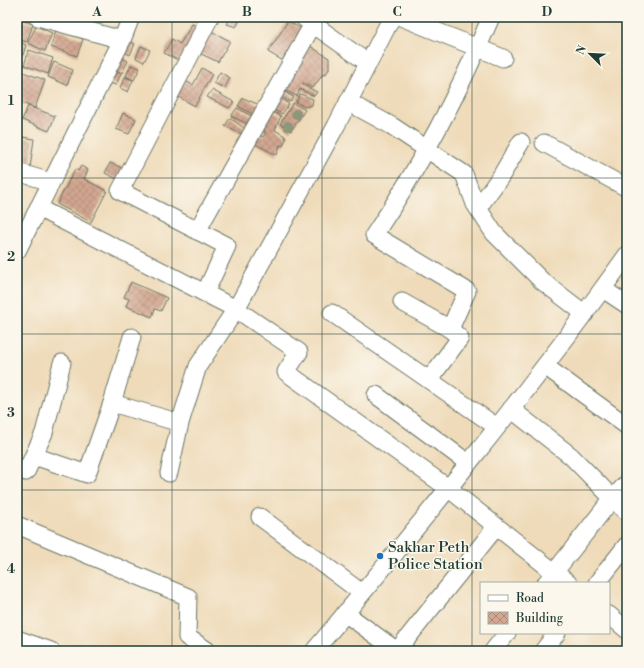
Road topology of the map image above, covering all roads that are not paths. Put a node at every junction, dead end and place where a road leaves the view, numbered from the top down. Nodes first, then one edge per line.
1 (38, 17) edge
2 (131, 17) edge
3 (210, 17) edge
4 (392, 17) edge
5 (401, 17) edge
6 (491, 17) edge
7 (308, 21) edge
8 (122, 40) junction
9 (478, 48) junction
10 (503, 58) dead end
11 (368, 63) junction
12 (348, 102) junction
13 (521, 142) dead end
14 (544, 143) dead end
15 (427, 150) junction
16 (17, 172) edge
17 (52, 182) junction
18 (627, 188) edge
19 (38, 208) junction
20 (478, 208) junction
21 (197, 231) junction
22 (17, 251) edge
23 (627, 255) edge
24 (603, 288) junction
25 (205, 293) junction
26 (402, 302) dead end
27 (627, 305) edge
28 (236, 309) junction
29 (332, 313) dead end
30 (585, 314) junction
31 (450, 329) junction
32 (132, 338) dead end
33 (62, 363) dead end
34 (545, 366) junction
35 (429, 380) junction
36 (376, 395) dead end
37 (112, 402) junction
38 (512, 409) junction
39 (180, 423) junction
40 (627, 426) edge
41 (497, 427) junction
42 (34, 456) junction
43 (468, 463) junction
44 (17, 468) edge
45 (169, 473) dead end
46 (627, 482) edge
47 (448, 488) junction
48 (612, 499) junction
49 (627, 513) edge
50 (260, 517) dead end
51 (17, 525) edge
52 (496, 526) junction
53 (627, 545) edge
54 (550, 578) edge
55 (564, 582) edge
56 (598, 582) edge
57 (362, 593) junction
58 (345, 614) junction
59 (610, 616) edge
60 (627, 630) edge
61 (506, 634) edge
62 (556, 634) edge
63 (17, 639) edge
64 (50, 651) edge
65 (208, 651) edge
66 (314, 651) edge
67 (397, 651) edge
68 (493, 651) edge
69 (543, 651) edge

1 - 8 street
2 - 8 street
3 - 21 street
4 - 11 street
5 - 9 street
6 - 9 street
7 - 11 street
7 - 21 street
8 - 17 street
9 - 10 street
9 - 15 street
11 - 12 street
12 - 15 street
12 - 28 street
13 - 20 street
14 - 18 street
15 - 20 street
15 - 31 street
16 - 17 street
17 - 19 street
19 - 22 street
19 - 25 street
20 - 30 street
21 - 25 street
23 - 24 street
24 - 27 street
24 - 30 street
25 - 28 street
26 - 31 street
28 - 39 street
28 - 47 street
29 - 35 street
30 - 34 street
31 - 35 street
32 - 37 street
33 - 42 street
34 - 38 street
34 - 40 street
35 - 41 street
36 - 43 street
37 - 39 street
37 - 42 street
38 - 41 street
38 - 48 street
39 - 45 street
41 - 43 street
42 - 44 street
43 - 47 street
46 - 48 street
47 - 52 street
47 - 57 street
48 - 49 street
48 - 54 street
50 - 57 street
51 - 65 street
52 - 54 street
52 - 67 street
53 - 56 street
54 - 55 street
57 - 58 street
58 - 66 street
58 - 67 street
59 - 60 street
61 - 68 street
62 - 69 street
63 - 64 street

